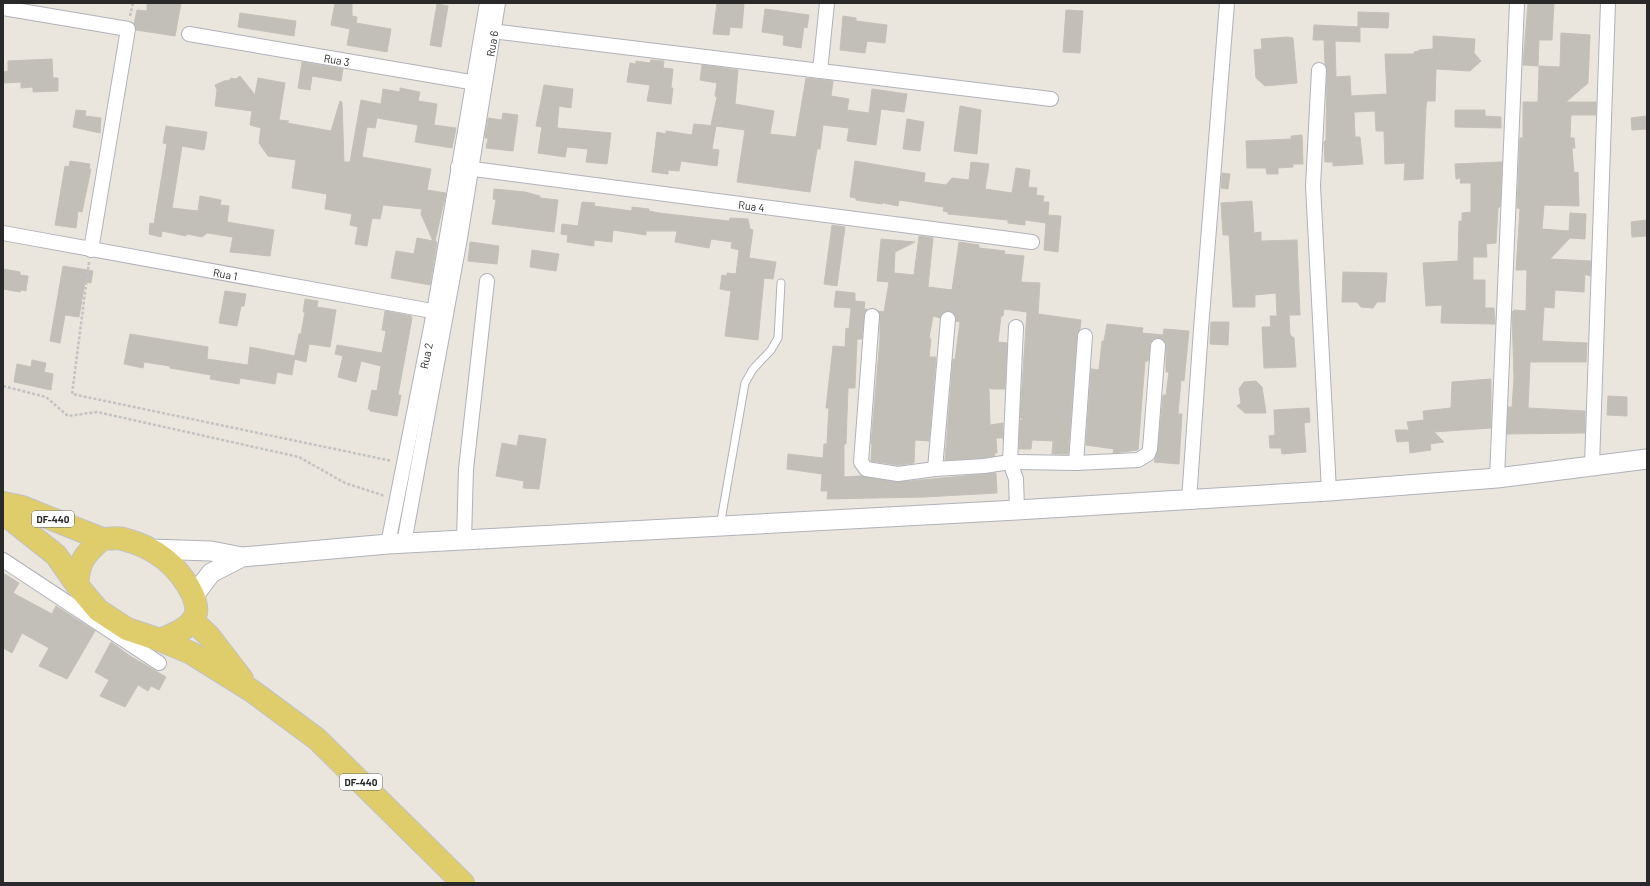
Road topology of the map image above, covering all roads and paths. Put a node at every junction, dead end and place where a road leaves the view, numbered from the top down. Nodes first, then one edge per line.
1 (487, 3) edge
2 (498, 3) edge
3 (827, 3) edge
4 (1227, 3) edge
5 (1517, 3) edge
6 (1608, 3) edge
7 (3, 8) edge
8 (488, 31) junction
9 (189, 34) dead end
10 (1319, 70) dead end
11 (820, 71) junction
12 (479, 83) junction
13 (1051, 99) dead end
14 (465, 168) junction
15 (3, 233) edge
16 (1032, 242) dead end
17 (91, 250) junction
18 (487, 281) dead end
19 (781, 283) dead end
20 (440, 313) junction
21 (872, 316) dead end
22 (948, 319) dead end
23 (1016, 327) dead end
24 (1085, 336) dead end
25 (1158, 346) dead end
26 (3, 386) edge
27 (410, 432) junction
28 (424, 435) junction
29 (1647, 459) edge
30 (1010, 462) junction
31 (404, 463) junction
32 (1076, 463) junction
33 (1592, 465) junction
34 (935, 469) junction
35 (1497, 478) junction
36 (1328, 491) junction
37 (397, 500) junction
38 (1189, 500) junction
39 (3, 503) edge
40 (1017, 510) junction
41 (3, 513) edge
42 (720, 526) junction
43 (102, 539) junction
44 (464, 540) junction
45 (396, 544) junction
46 (150, 549) junction
47 (242, 557) junction
48 (3, 560) edge
49 (77, 585) junction
50 (193, 597) junction
51 (193, 621) junction
52 (160, 640) junction
53 (159, 663) dead end
54 (252, 691) junction
55 (463, 883) edge

1 - 8 street, Rua 6
2 - 8 street, Rua 6
3 - 11 street
4 - 38 street
5 - 35 street
6 - 33 street
7 - 17 street
8 - 11 street
8 - 12 street, Rua 6
9 - 12 street, Rua 3
10 - 36 street
11 - 13 street
12 - 14 street
14 - 16 street, Rua 4
14 - 20 street, Rua 2
15 - 17 street, Rua 1
17 - 20 street, Rua 1
17 - 31 path
18 - 44 street
19 - 42 lane
20 - 27 street, Rua 2
20 - 28 street, Rua 2
21 - 34 street
22 - 34 street
23 - 30 street
24 - 32 street
25 - 32 street
26 - 37 path
27 - 28 street
27 - 31 street, Rua 2
28 - 45 street, Rua 2
29 - 33 street
30 - 32 street
30 - 34 street
30 - 40 street
31 - 37 street, Rua 2
33 - 35 street
35 - 36 street
36 - 38 street
37 - 45 street, Rua 2
38 - 40 street
39 - 43 main road, DF-440
40 - 42 street
41 - 49 main road, DF-440
42 - 44 street
43 - 46 main road
43 - 49 main road
44 - 45 street
45 - 47 street
46 - 47 street
46 - 50 main road
47 - 50 street
48 - 53 street
49 - 52 main road
50 - 51 main road
51 - 52 main road
51 - 54 main road, DF-440
52 - 54 main road, DF-440
54 - 55 main road, DF-440

